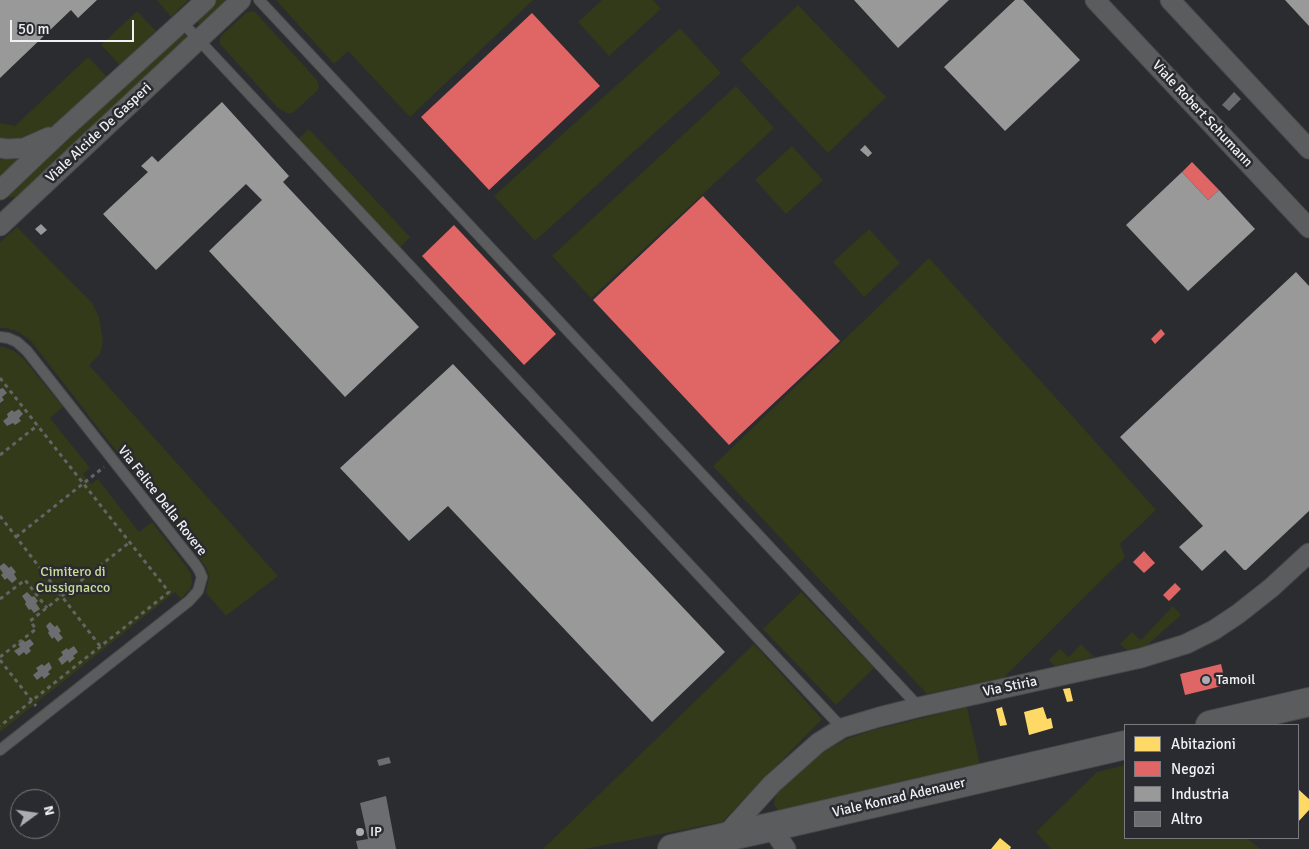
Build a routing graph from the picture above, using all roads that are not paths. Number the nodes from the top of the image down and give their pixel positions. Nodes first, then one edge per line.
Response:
1 (206, 0) edge
2 (241, 0) edge
3 (258, 0) edge
4 (1095, 0) edge
5 (1170, 0) edge
6 (182, 22) junction
7 (198, 40) junction
8 (62, 131) junction
9 (0, 148) edge
10 (1309, 149) edge
11 (0, 190) edge
12 (0, 202) edge
13 (24, 203) junction
14 (0, 226) edge
15 (1309, 228) edge
16 (0, 337) edge
17 (1309, 553) edge
18 (1309, 702) edge
19 (919, 708) junction
20 (1214, 724) edge
21 (842, 728) junction
22 (1124, 745) edge
23 (0, 750) edge
24 (722, 838) junction
25 (778, 838) edge
26 (672, 849) edge

1 - 6 street, Viale Alcide De Gasperi
2 - 7 street, Viale Alcide De Gasperi
3 - 19 lane
4 - 15 street, Viale Robert Schumann
5 - 10 street
6 - 7 lane
6 - 8 street, Viale Alcide De Gasperi
7 - 13 street, Viale Alcide De Gasperi
7 - 21 lane
8 - 9 street
8 - 11 street, Viale Alcide De Gasperi
12 - 13 street
13 - 14 street, Viale Alcide De Gasperi
16 - 23 lane, Via Felice Della Rovere
17 - 19 street, Via Stiria
18 - 20 main road
19 - 21 street, Via Stiria
21 - 24 street, Via Stiria
22 - 25 main road, Viale Konrad Adenauer
24 - 25 main road, Viale Konrad Adenauer
24 - 26 main road, Viale Konrad Adenauer

